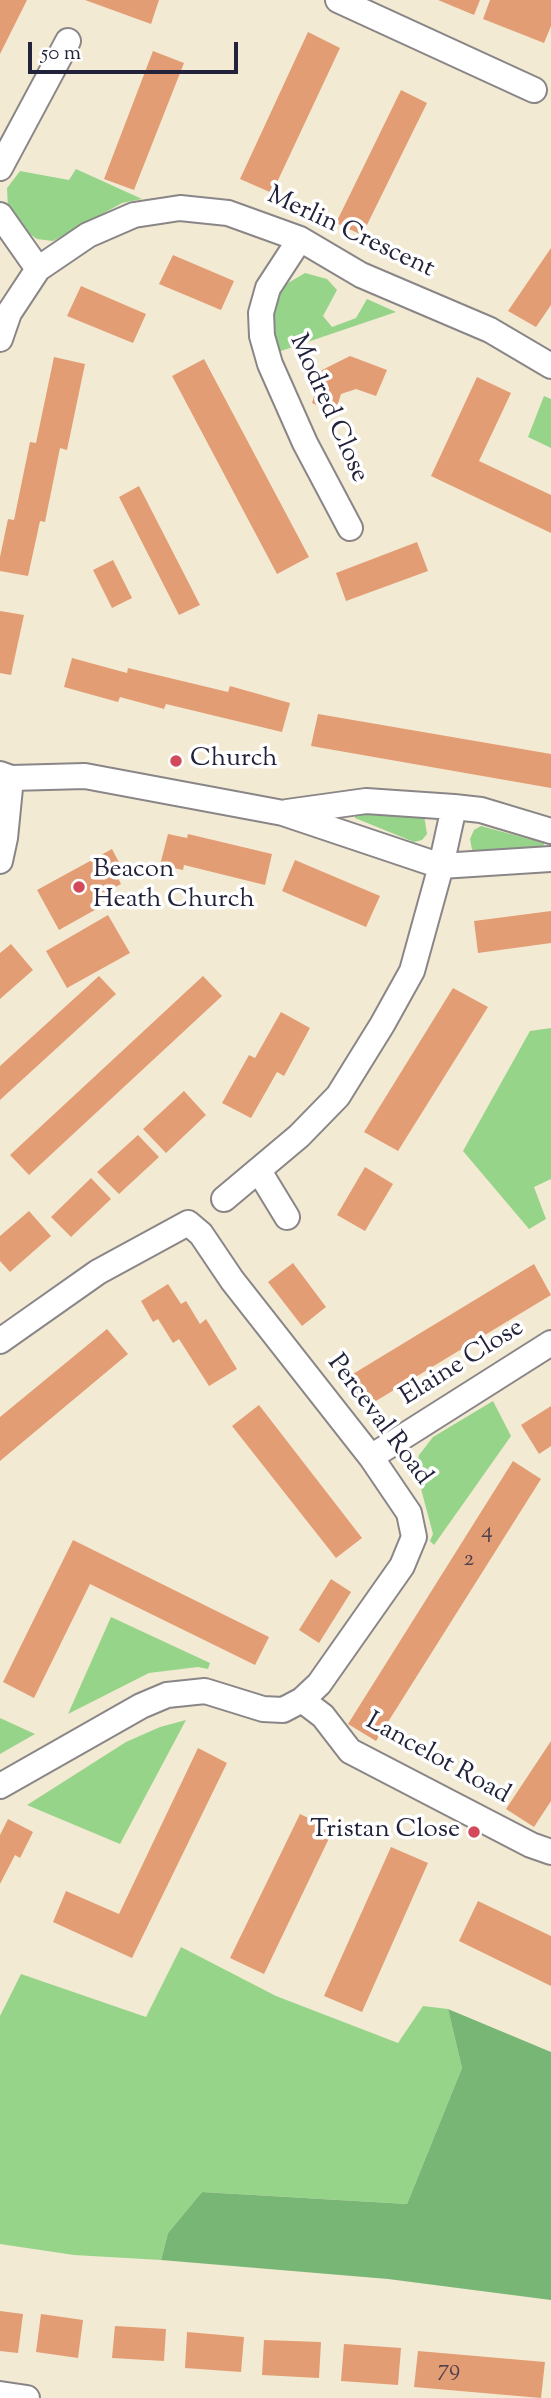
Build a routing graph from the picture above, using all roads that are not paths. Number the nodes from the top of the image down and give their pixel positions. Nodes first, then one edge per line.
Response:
1 (338, 0) edge
2 (68, 41) dead end
3 (534, 90) dead end
4 (0, 168) edge
5 (0, 215) edge
6 (300, 239) junction
7 (38, 269) junction
8 (0, 339) edge
9 (551, 366) edge
10 (350, 528) dead end
11 (5, 776) edge
12 (454, 807) junction
13 (283, 813) junction
14 (551, 831) edge
15 (551, 859) edge
16 (0, 861) edge
17 (441, 866) junction
18 (260, 1171) junction
19 (224, 1199) dead end
20 (287, 1217) dead end
21 (0, 1341) edge
22 (551, 1343) edge
23 (371, 1457) junction
24 (302, 1700) junction
25 (0, 1786) edge
26 (551, 1852) edge
27 (0, 2394) edge
28 (27, 2398) edge

1 - 3 street
2 - 4 street
5 - 7 street
6 - 7 street, Merlin Crescent
6 - 9 street, Merlin Crescent
6 - 10 street, Modred Close
7 - 8 street, Merlin Crescent
11 - 13 street
11 - 16 street
12 - 13 street
12 - 14 street
12 - 17 street
13 - 17 street
15 - 17 street
17 - 18 street
18 - 19 street
18 - 20 street
21 - 23 street, Perceval Road
22 - 23 street, Elaine Close
23 - 24 street, Perceval Road
24 - 25 street
24 - 26 street, Lancelot Road
27 - 28 street

